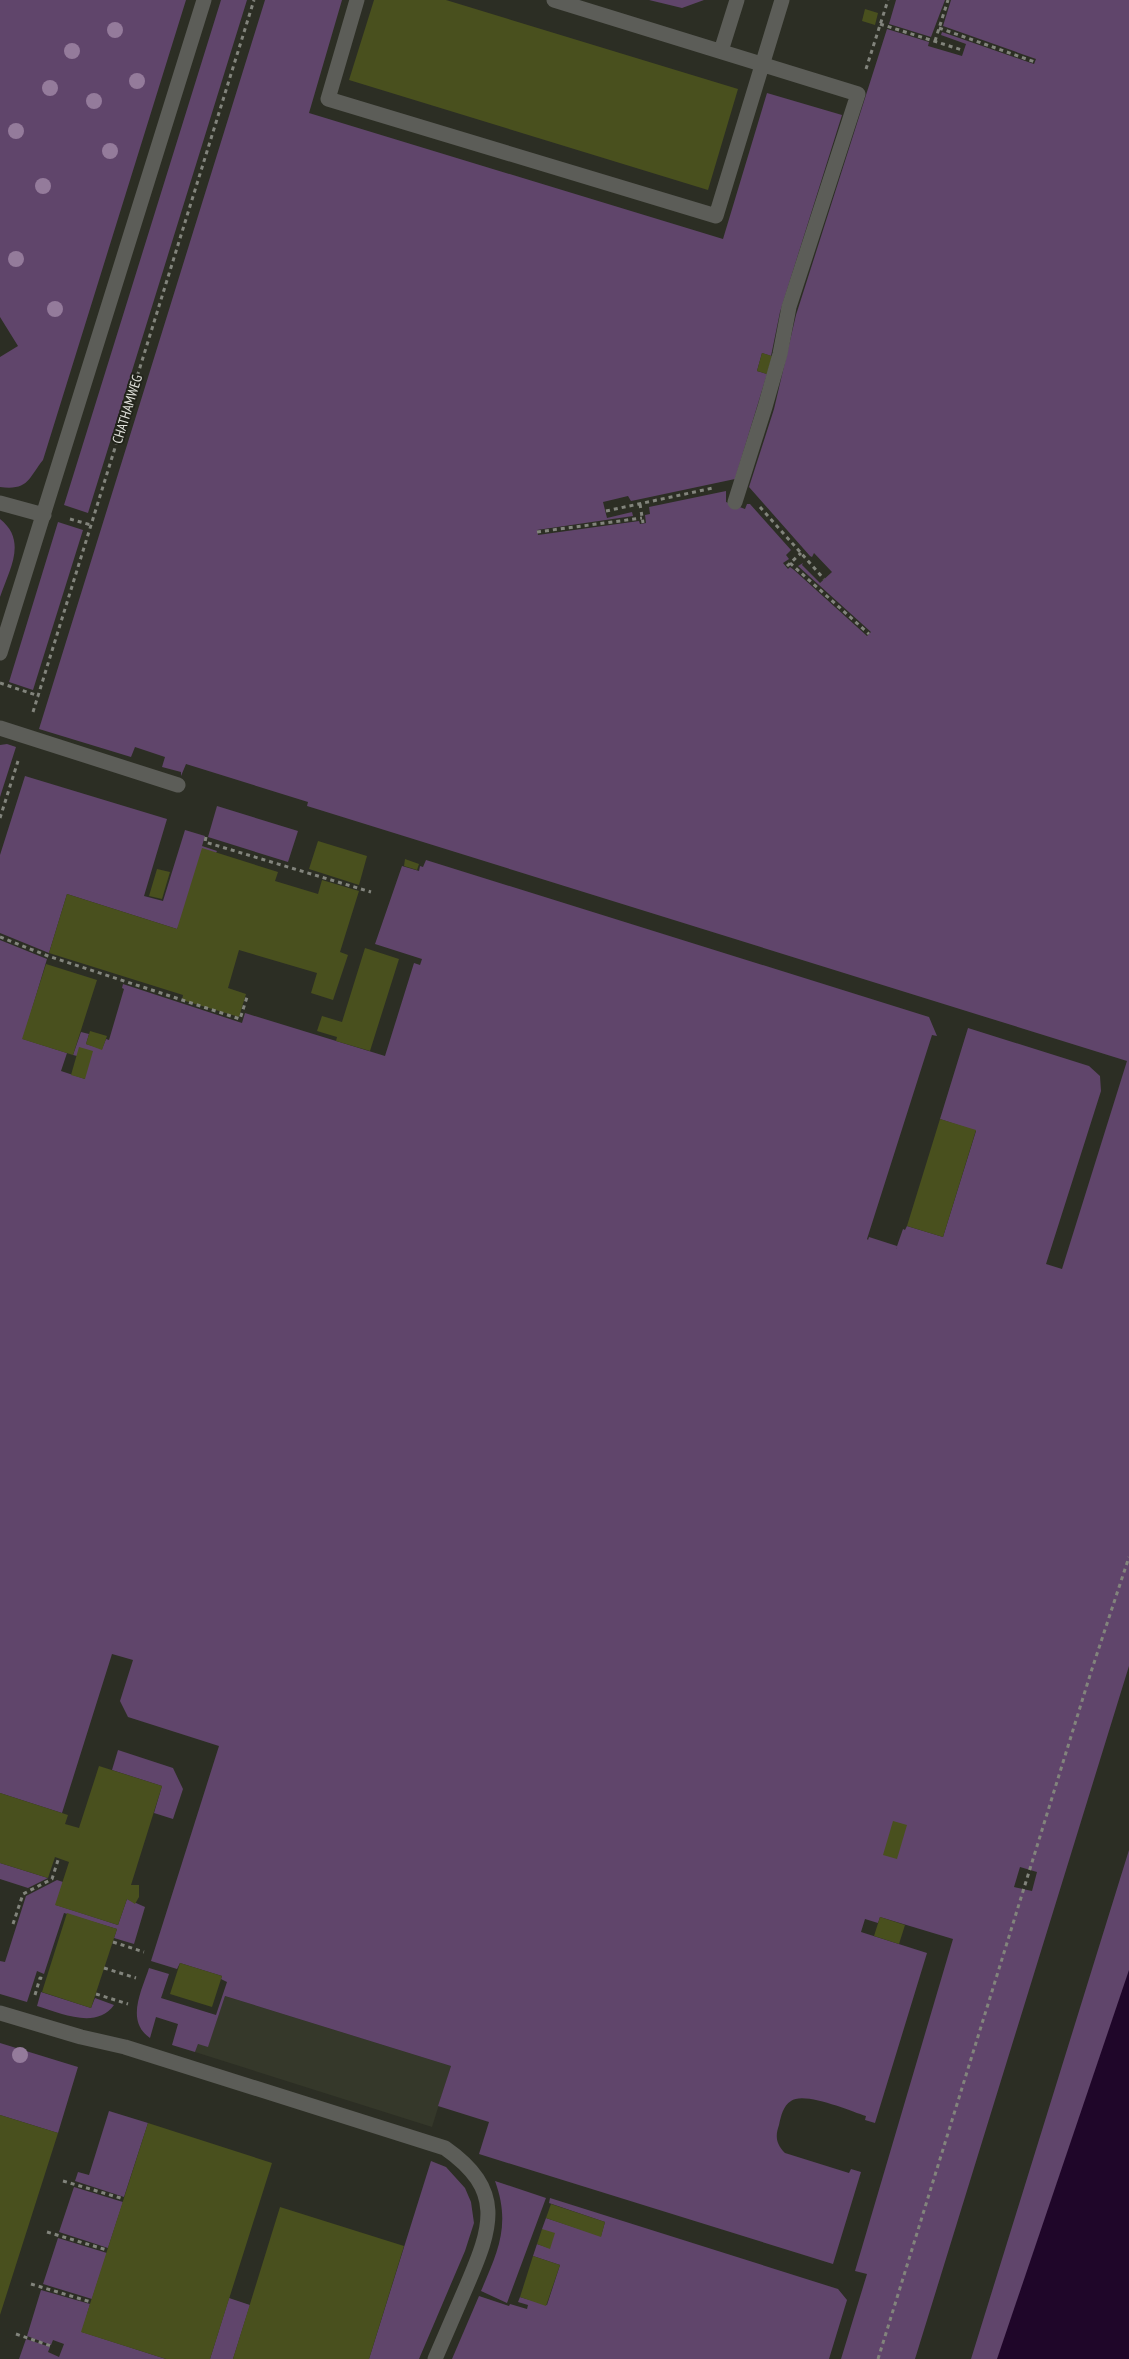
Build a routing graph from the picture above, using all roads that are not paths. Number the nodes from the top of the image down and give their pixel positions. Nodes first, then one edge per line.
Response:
1 (204, 0) edge
2 (358, 0) edge
3 (554, 0) edge
4 (737, 0) edge
5 (782, 0) edge
6 (721, 51) junction
7 (762, 64) junction
8 (735, 502) dead end
9 (0, 503) edge
10 (44, 515) junction
11 (0, 653) edge
12 (0, 728) edge
13 (178, 785) dead end
14 (0, 2013) edge
15 (435, 2359) edge

1 - 10 street
2 - 7 street
3 - 6 street
4 - 6 street
5 - 7 street
6 - 7 street
7 - 8 street
9 - 10 street
10 - 11 street
12 - 13 street
14 - 15 street

